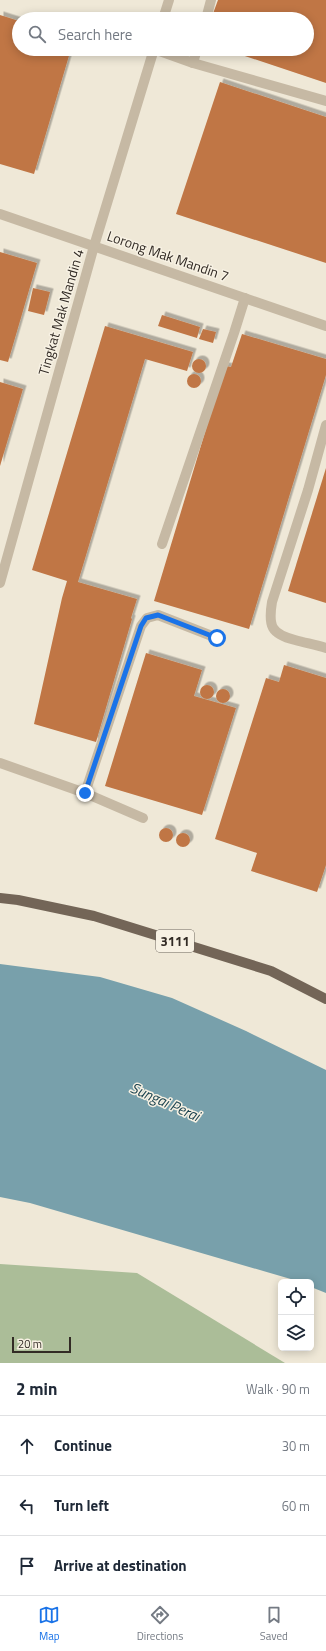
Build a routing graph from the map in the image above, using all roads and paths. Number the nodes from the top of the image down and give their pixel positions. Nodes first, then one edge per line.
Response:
1 (169, 0) edge
2 (212, 0) edge
3 (165, 12) edge
4 (208, 12) edge
5 (152, 56) edge
6 (174, 56) edge
7 (195, 56) edge
8 (193, 63) junction
9 (326, 102) edge
10 (0, 214) edge
11 (94, 246) junction
12 (245, 298) junction
13 (326, 326) edge
14 (326, 425) edge
15 (162, 544) dead end
16 (0, 583) edge
17 (217, 638) dead end
18 (326, 648) edge
19 (0, 763) edge
20 (85, 793) junction
21 (143, 818) dead end
22 (0, 898) edge
23 (326, 999) edge

1 - 3 street
2 - 4 street
5 - 11 street, Tingkat Mak Mandin 4
6 - 8 street
7 - 8 street
8 - 9 street
10 - 11 street, Lorong Mak Mandin 7
11 - 12 street, Lorong Mak Mandin 7
11 - 16 street, Tingkat Mak Mandin 4
12 - 13 street, Lorong Mak Mandin 7
12 - 15 street
14 - 18 street
17 - 20 street
19 - 20 street
20 - 21 street
22 - 23 main road, 3111

